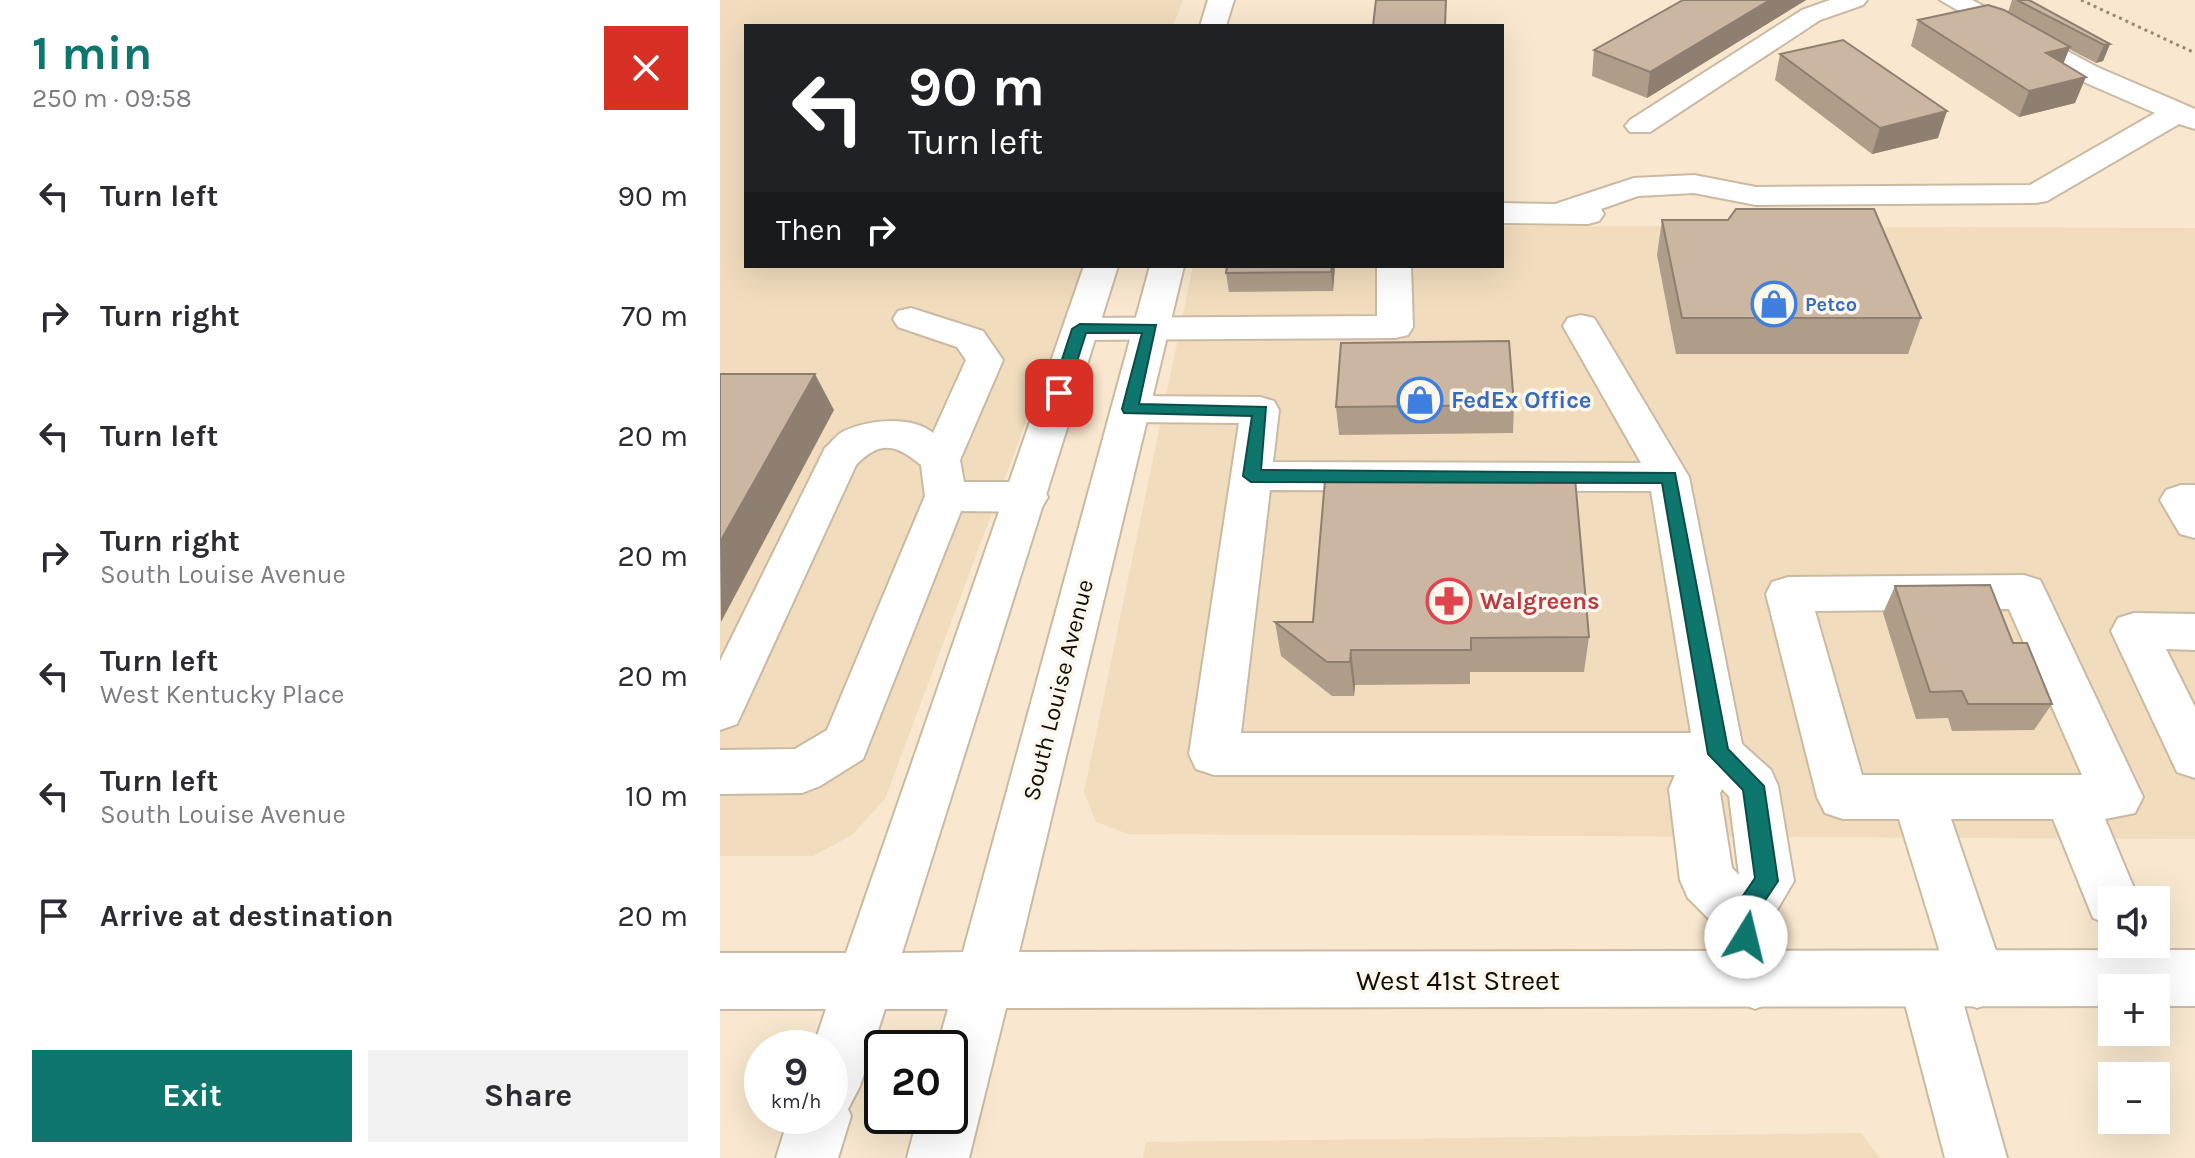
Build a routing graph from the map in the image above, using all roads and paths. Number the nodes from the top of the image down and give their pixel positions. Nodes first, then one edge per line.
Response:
1 (1221, 0) edge
2 (1854, 0) edge
3 (1953, 0) edge
4 (2081, 0) edge
5 (1214, 24) edge
6 (2195, 53) edge
7 (2186, 116) edge
8 (1640, 126) dead end
9 (1504, 213) edge
10 (1100, 268) edge
11 (1166, 268) edge
12 (1394, 268) edge
13 (911, 319) dead end
14 (1581, 326) dead end
15 (1151, 328) junction
16 (1080, 329) junction
17 (1130, 409) junction
18 (1251, 476) junction
19 (1669, 477) junction
20 (943, 478) junction
21 (1027, 497) junction
22 (2195, 500) edge
23 (2195, 523) edge
24 (2195, 632) edge
25 (720, 710) edge
26 (1719, 754) junction
27 (2195, 757) edge
28 (720, 772) edge
29 (1918, 797) junction
30 (2070, 797) junction
31 (2106, 886) edge
32 (2156, 967) edge
33 (720, 981) edge
34 (863, 981) junction
35 (986, 981) junction
36 (1755, 981) junction
37 (1953, 981) junction
38 (848, 1030) edge
39 (968, 1048) edge
40 (814, 1134) edge
41 (945, 1134) edge
42 (807, 1158) edge
43 (938, 1158) edge
44 (1976, 1158) edge

1 - 5 main road
2 - 8 main road
3 - 7 main road
4 - 6 path
7 - 9 main road
10 - 16 main road
11 - 15 main road, South Louise Avenue
12 - 15 main road
13 - 20 main road
14 - 19 main road
15 - 16 main road
15 - 17 main road, South Louise Avenue
16 - 21 main road
17 - 18 main road
17 - 35 main road, South Louise Avenue
18 - 19 main road
18 - 26 main road
19 - 26 main road
20 - 21 main road
20 - 25 main road
20 - 28 main road
21 - 34 main road
22 - 23 main road
24 - 27 main road
26 - 36 main road
29 - 30 main road
29 - 30 main road
29 - 37 main road
30 - 31 main road
32 - 37 main road, West 41st Street
33 - 34 main road, West 41st Street
34 - 35 main road, West 41st Street
34 - 38 main road
35 - 36 main road, West 41st Street
35 - 39 main road, South Louise Avenue
36 - 37 main road, West 41st Street
37 - 44 main road
40 - 42 main road
41 - 43 main road, South Louise Avenue

